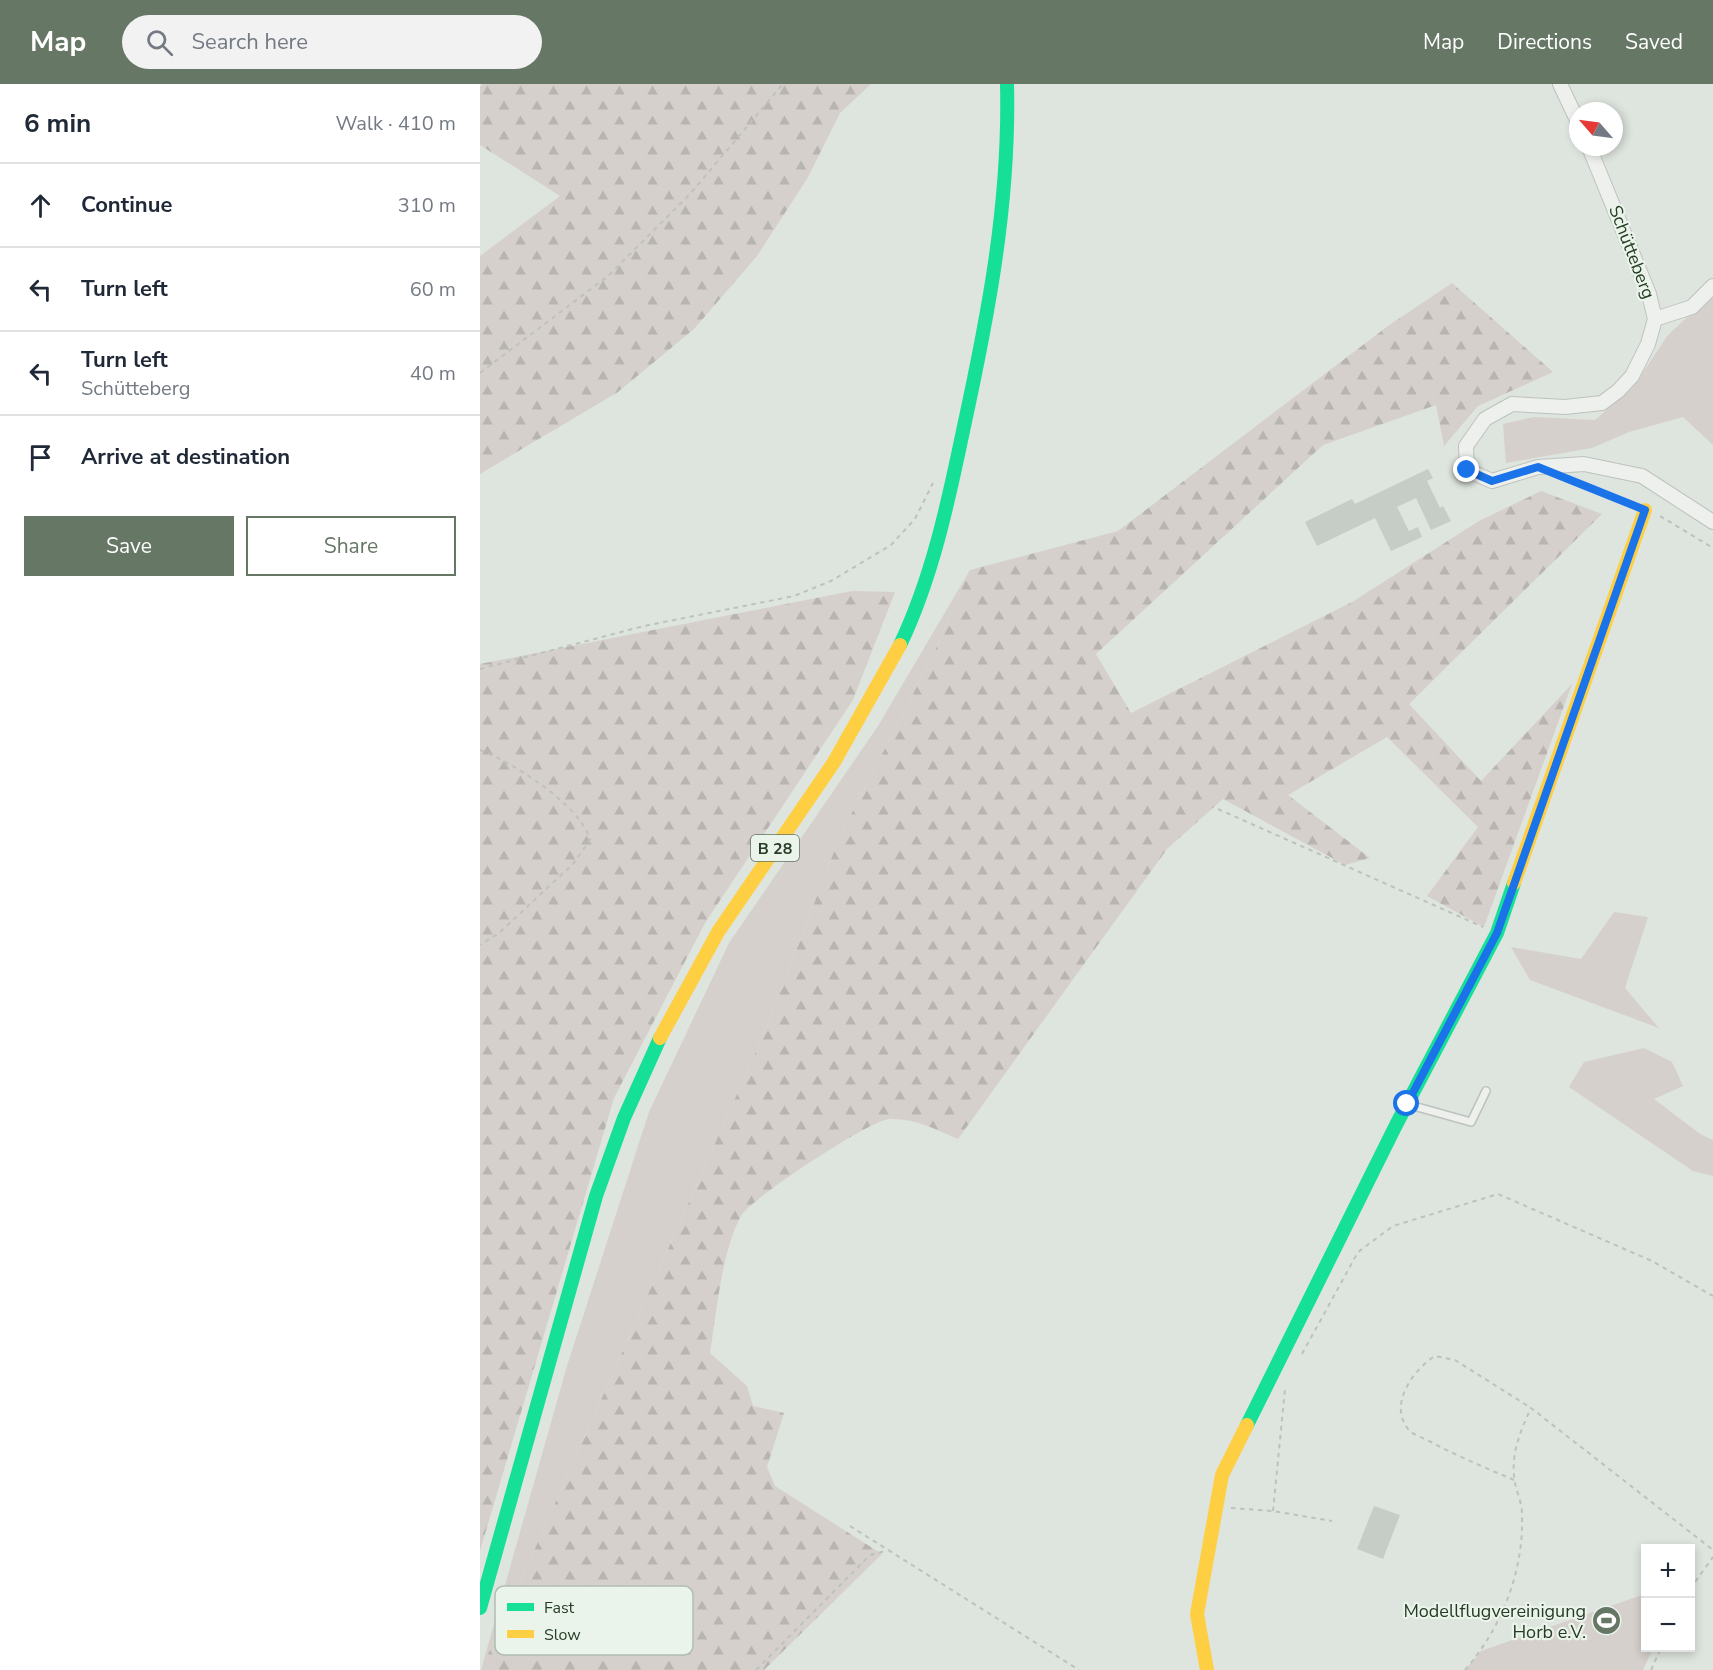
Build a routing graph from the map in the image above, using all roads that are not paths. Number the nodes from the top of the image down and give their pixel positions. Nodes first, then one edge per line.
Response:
1 (1007, 84) edge
2 (1560, 84) edge
3 (1569, 103) edge
4 (1594, 156) edge
5 (1713, 286) edge
6 (1655, 319) junction
7 (1645, 510) road end
8 (1713, 522) edge
9 (1486, 1091) dead end
10 (1407, 1104) junction
11 (480, 1608) edge
12 (1208, 1670) edge

1 - 11 main road, B 28
2 - 3 street
4 - 6 street, Schütteberg
5 - 6 street
6 - 8 street, Schütteberg
7 - 10 main road
9 - 10 lane
10 - 12 main road

